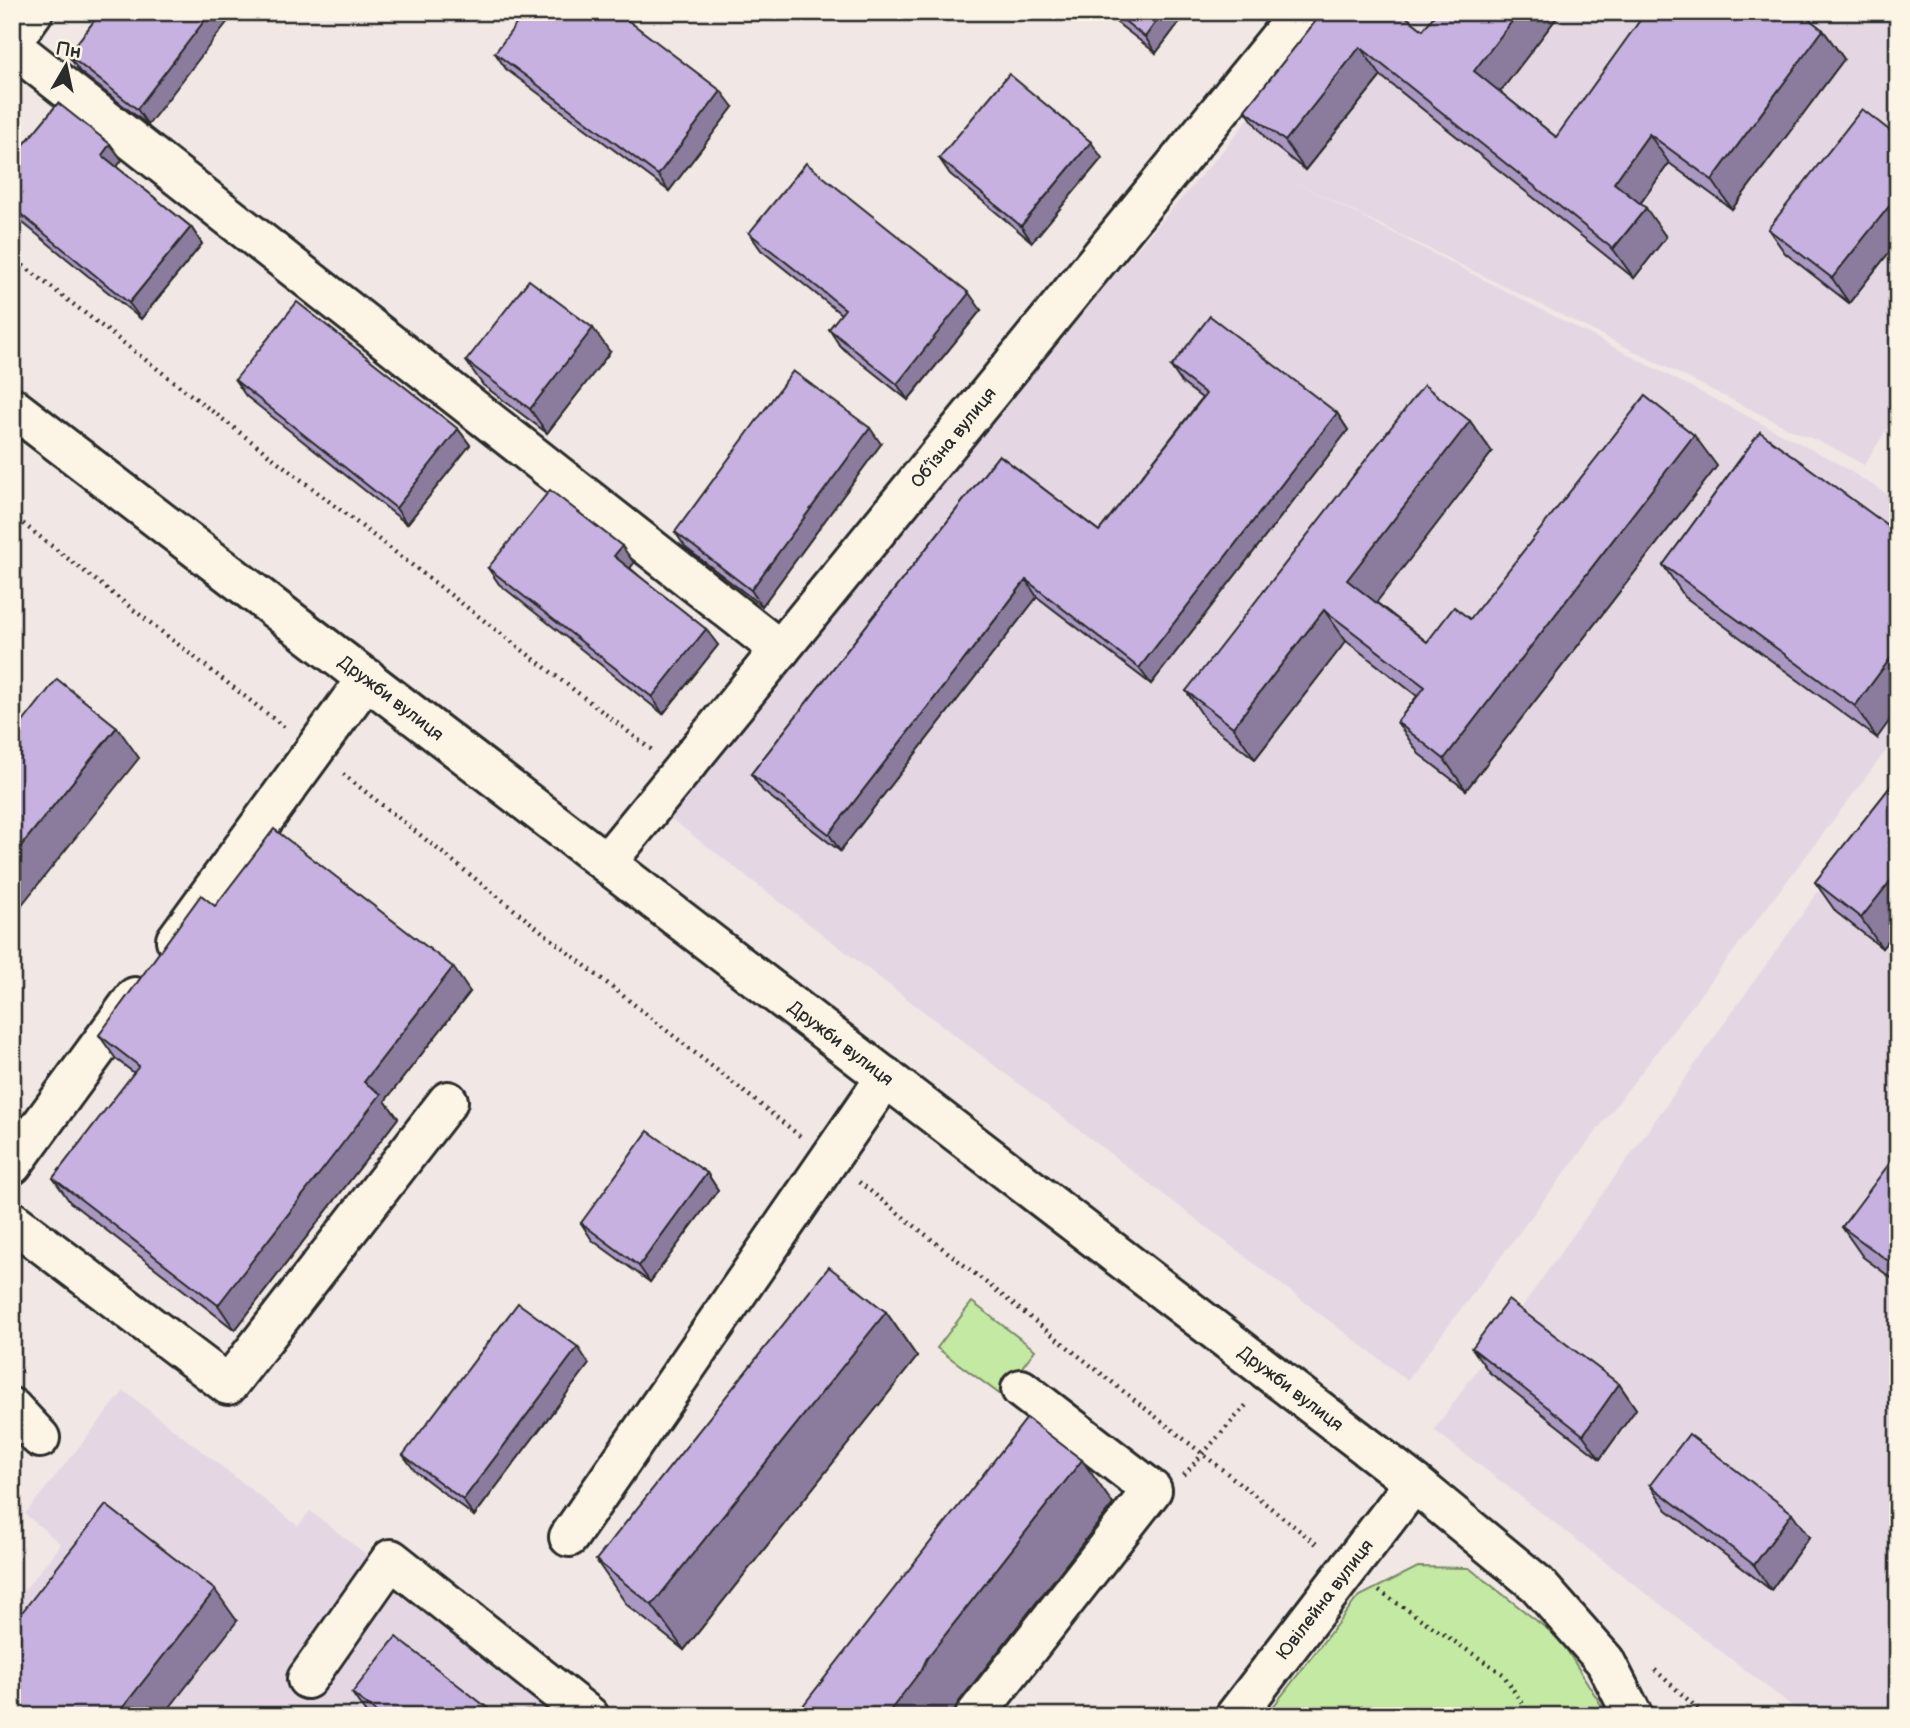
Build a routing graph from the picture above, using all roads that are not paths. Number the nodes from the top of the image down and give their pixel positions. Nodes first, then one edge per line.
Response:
1 (33, 12) edge
2 (1300, 12) edge
3 (12, 43) edge
4 (12, 407) edge
5 (779, 650) junction
6 (367, 678) junction
7 (607, 862) junction
8 (886, 1077) junction
9 (448, 1101) dead end
10 (12, 1165) edge
11 (12, 1221) edge
12 (1021, 1390) dead end
13 (12, 1408) edge
14 (40, 1438) dead end
15 (1414, 1483) junction
16 (569, 1536) dead end
17 (307, 1679) dead end
18 (589, 1716) edge
19 (975, 1716) edge
20 (1235, 1716) edge
21 (1633, 1716) edge

1 - 3 street
2 - 5 street, Об’їзна вулиця
3 - 5 street
4 - 6 street, Дружби вулиця
5 - 7 street, Об’їзна вулиця
6 - 7 street, Дружби вулиця
6 - 10 street
7 - 8 street, Дружби вулиця
8 - 15 street, Дружби вулиця
8 - 16 street
9 - 11 street
12 - 19 street
13 - 14 street
15 - 20 street, Ювілейна вулиця
15 - 21 street, Дружби вулиця
17 - 18 street

